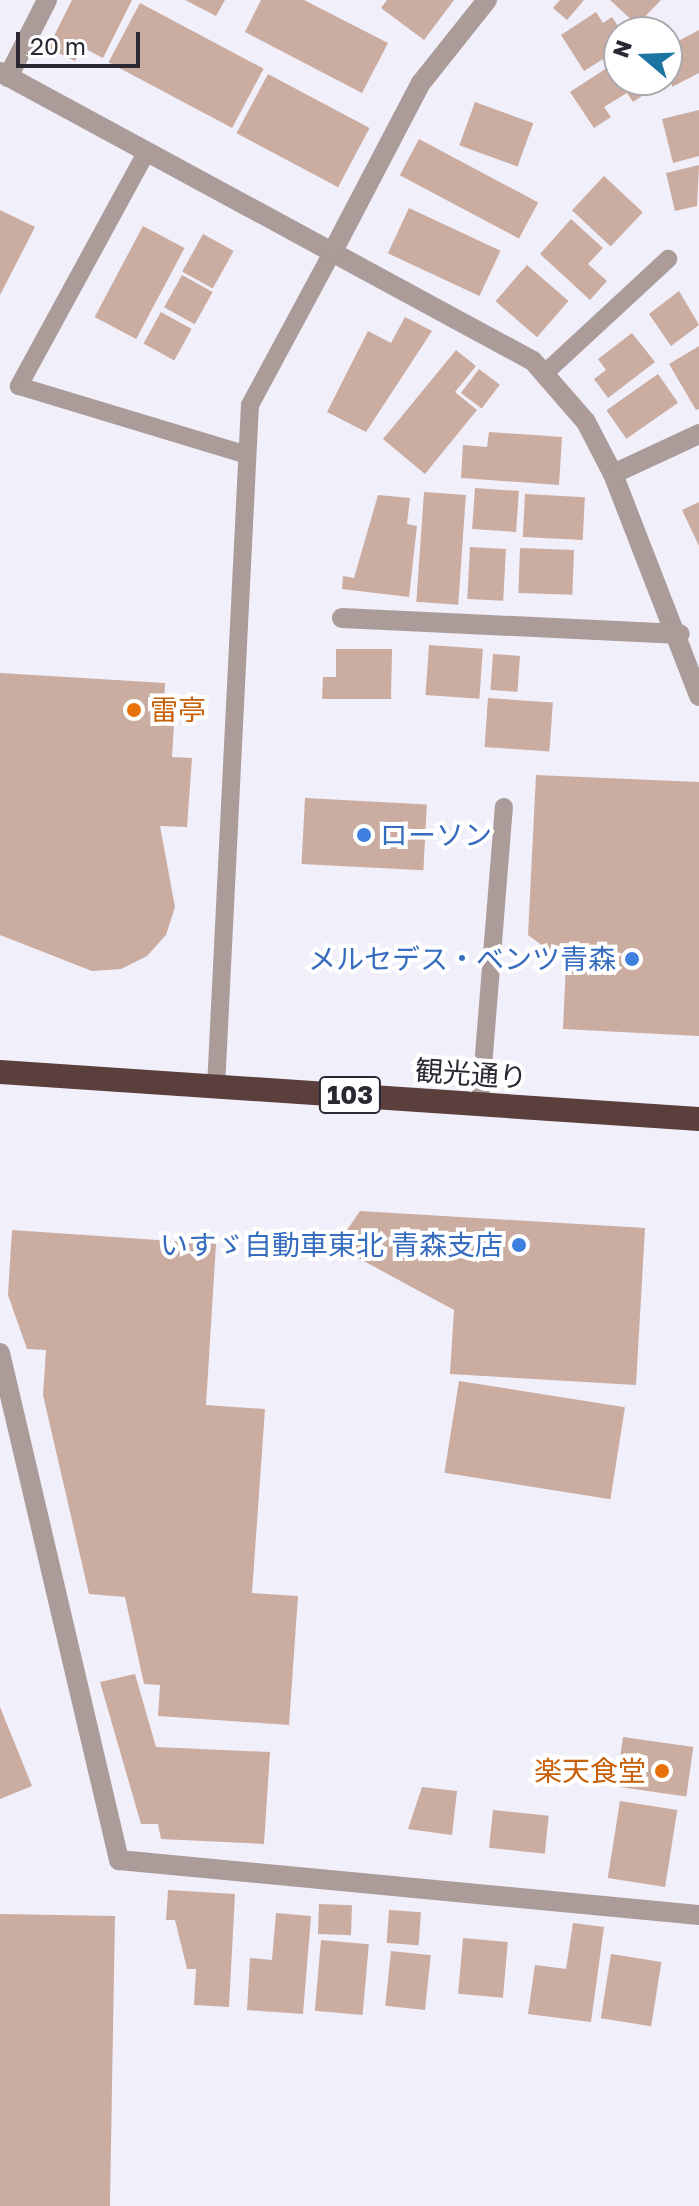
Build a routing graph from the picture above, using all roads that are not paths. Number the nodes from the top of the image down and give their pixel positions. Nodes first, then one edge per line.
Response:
1 (47, 0) edge
2 (487, 0) edge
3 (4, 74) edge
4 (147, 151) junction
5 (333, 251) junction
6 (668, 259) dead end
7 (545, 373) junction
8 (699, 434) edge
9 (247, 455) junction
10 (613, 474) junction
11 (342, 618) dead end
12 (680, 634) junction
13 (694, 667) edge
14 (699, 696) edge
15 (504, 807) dead end
16 (0, 1072) edge
17 (216, 1087) junction
18 (480, 1104) junction
19 (699, 1119) edge
20 (0, 1353) edge
21 (8, 1412) edge
22 (699, 1915) edge

1 - 3 street
2 - 5 street
3 - 4 street
4 - 5 street
4 - 9 lane
5 - 7 street
5 - 9 lane
6 - 7 lane
7 - 10 street
8 - 10 street
9 - 17 lane
10 - 12 street
11 - 12 street
12 - 13 street
13 - 14 street
15 - 18 lane
16 - 17 highway, 観光通り / 103
17 - 18 highway, 観光通り / 103
18 - 19 highway, 観光通り / 103
20 - 21 street
21 - 22 street

